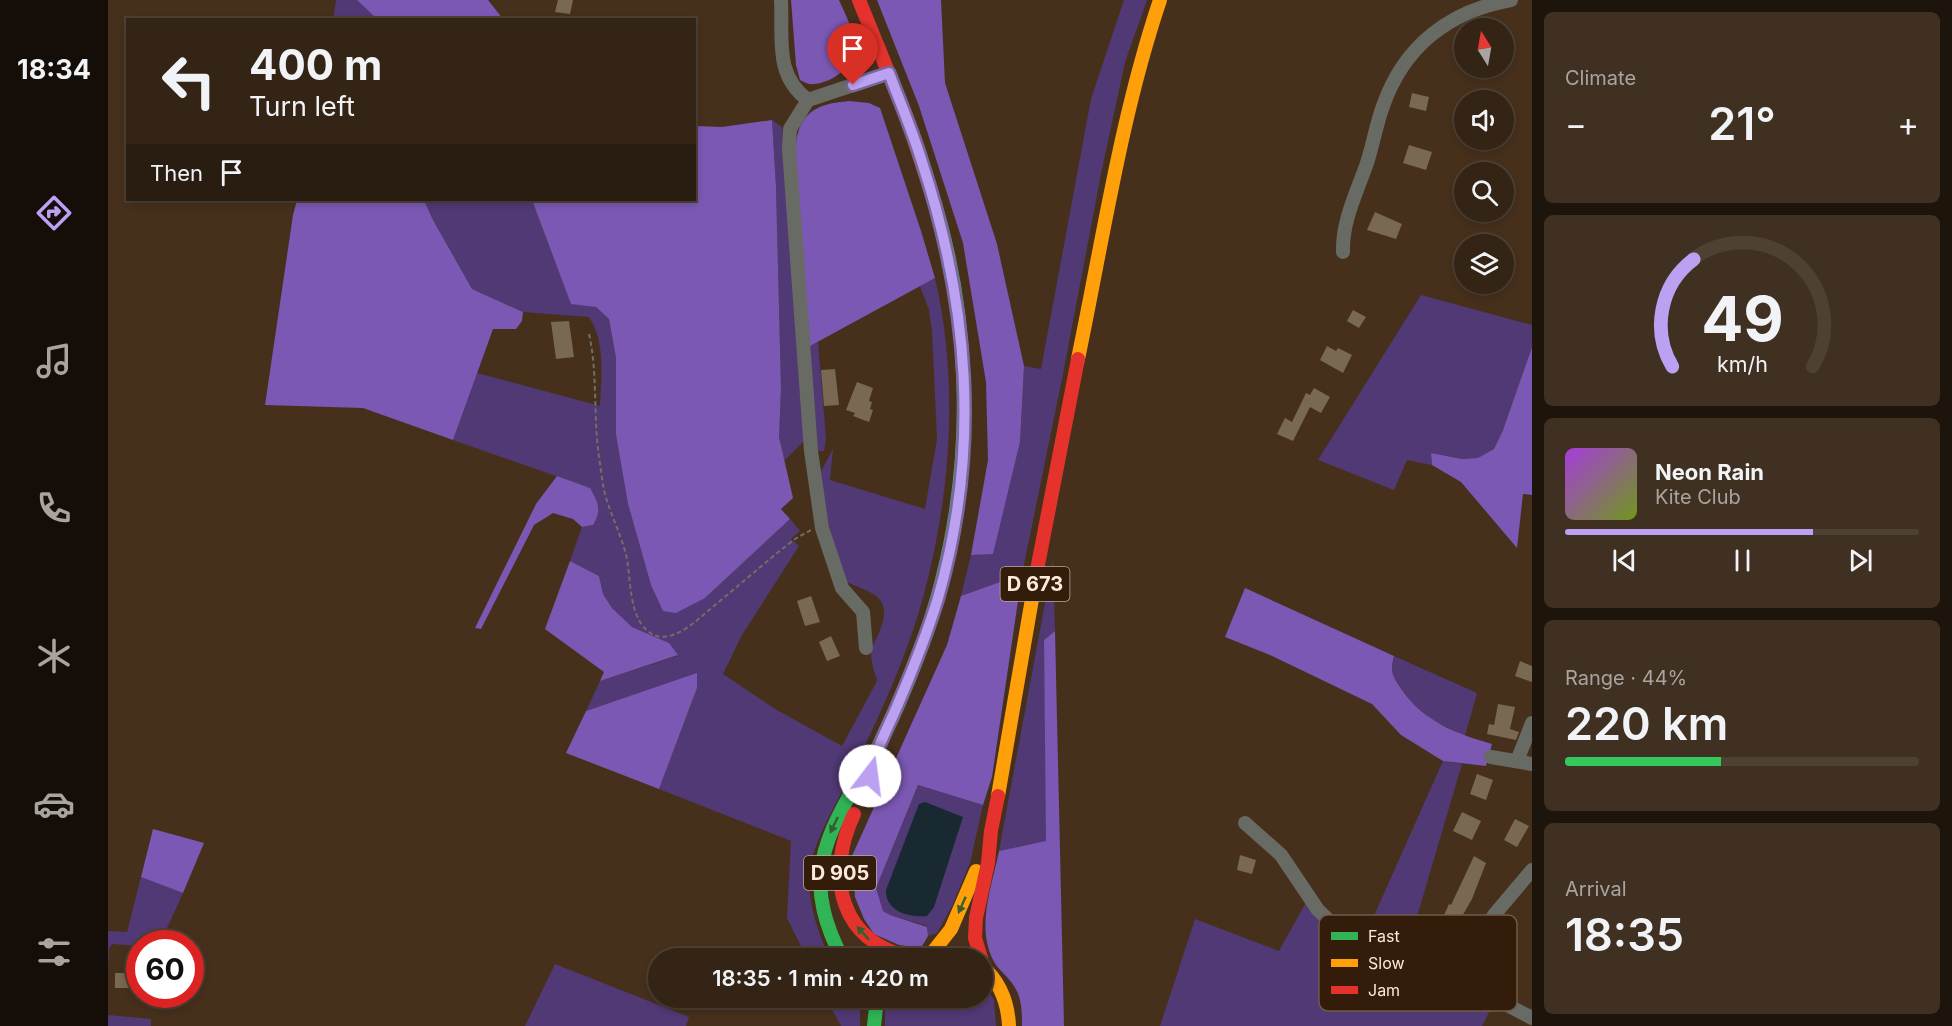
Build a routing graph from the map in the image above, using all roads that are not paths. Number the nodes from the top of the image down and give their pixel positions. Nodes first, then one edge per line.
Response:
1 (781, 0) edge
2 (859, 0) edge
3 (1160, 0) edge
4 (1511, 0) edge
5 (889, 73) junction
6 (808, 100) junction
7 (1344, 252) dead end
8 (866, 648) dead end
9 (1532, 723) edge
10 (874, 756) junction
11 (1491, 757) dead end
12 (1517, 761) junction
13 (1532, 764) edge
14 (1245, 823) dead end
15 (991, 831) junction
16 (1532, 870) edge
17 (1323, 915) edge
18 (1494, 915) edge
19 (837, 948) edge
20 (879, 948) edge
21 (936, 948) edge
22 (978, 948) edge
23 (993, 976) edge
24 (874, 1008) edge
25 (1517, 1010) edge
26 (1532, 1018) edge
27 (874, 1026) edge
28 (1009, 1026) edge

1 - 6 street
2 - 5 main road, D 905
3 - 15 main road, D 673
4 - 7 street
5 - 6 street
5 - 10 main road, D 905
6 - 8 street
9 - 12 street
10 -> 19 main road, D 905
20 -> 10 main road, D 905
11 - 12 street
12 - 13 street
14 - 17 street
15 -> 21 main road, D 673
15 - 22 main road, D 673
16 - 18 street
23 - 28 main road
24 - 27 main road
25 - 26 street

